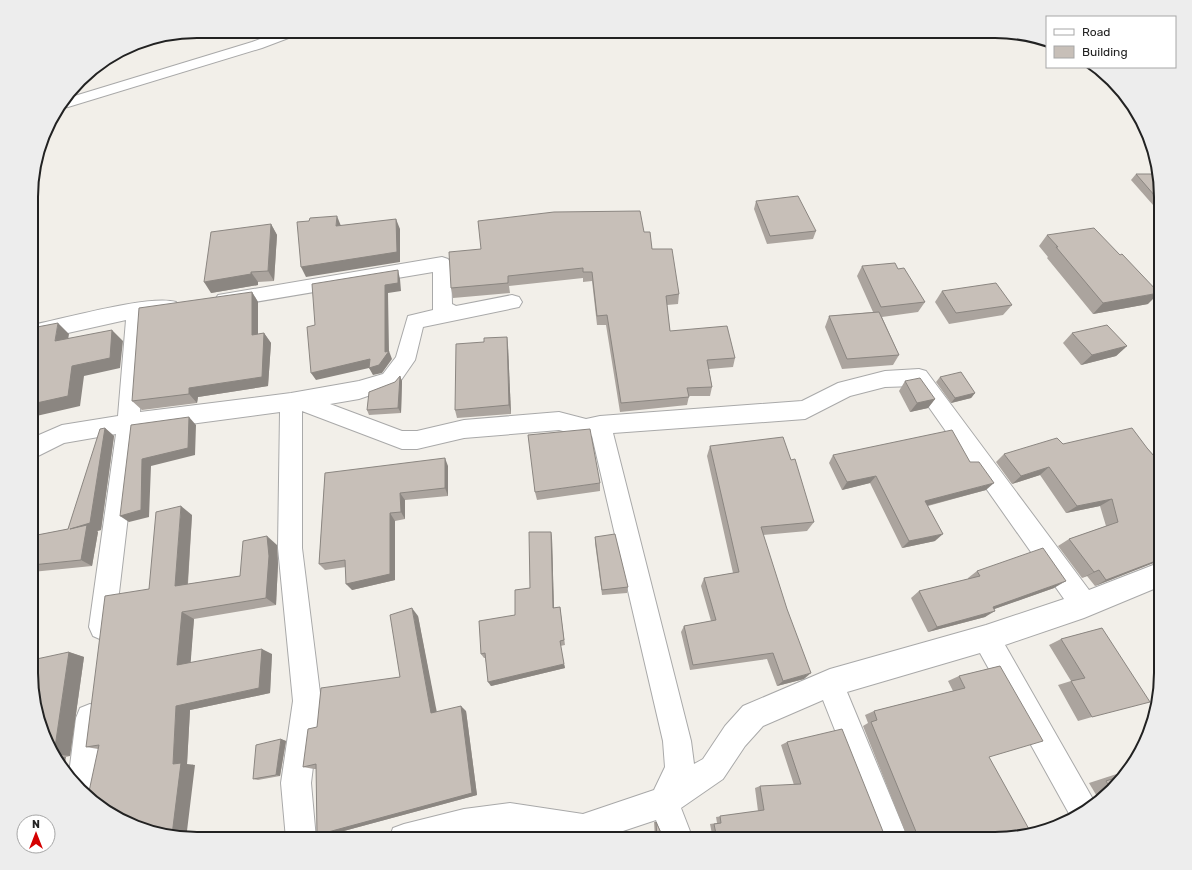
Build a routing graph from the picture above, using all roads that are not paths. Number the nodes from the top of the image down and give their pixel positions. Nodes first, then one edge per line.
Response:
1 (275, 38) edge
2 (70, 102) edge
3 (209, 302) edge
4 (512, 302) dead end
5 (187, 305) edge
6 (137, 310) junction
7 (456, 313) junction
8 (38, 332) edge
9 (295, 402) junction
10 (128, 423) junction
11 (600, 425) junction
12 (38, 446) edge
13 (1154, 577) edge
14 (1084, 606) junction
15 (986, 638) junction
16 (99, 648) edge
17 (830, 683) junction
18 (93, 695) edge
19 (83, 783) edge
20 (664, 802) junction
21 (1081, 806) edge
22 (301, 832) edge
23 (465, 832) edge
24 (675, 832) edge
25 (890, 832) edge

1 - 2 street
3 - 7 street
4 - 7 street
5 - 6 street
6 - 8 street
6 - 10 street
7 - 9 street
9 - 10 street
9 - 11 street
9 - 22 street
10 - 12 street
10 - 16 street
11 - 14 street
11 - 20 street
13 - 14 street
14 - 15 street
15 - 17 street
15 - 21 street
17 - 20 street
17 - 25 street
18 - 19 street
20 - 23 street
20 - 24 street

